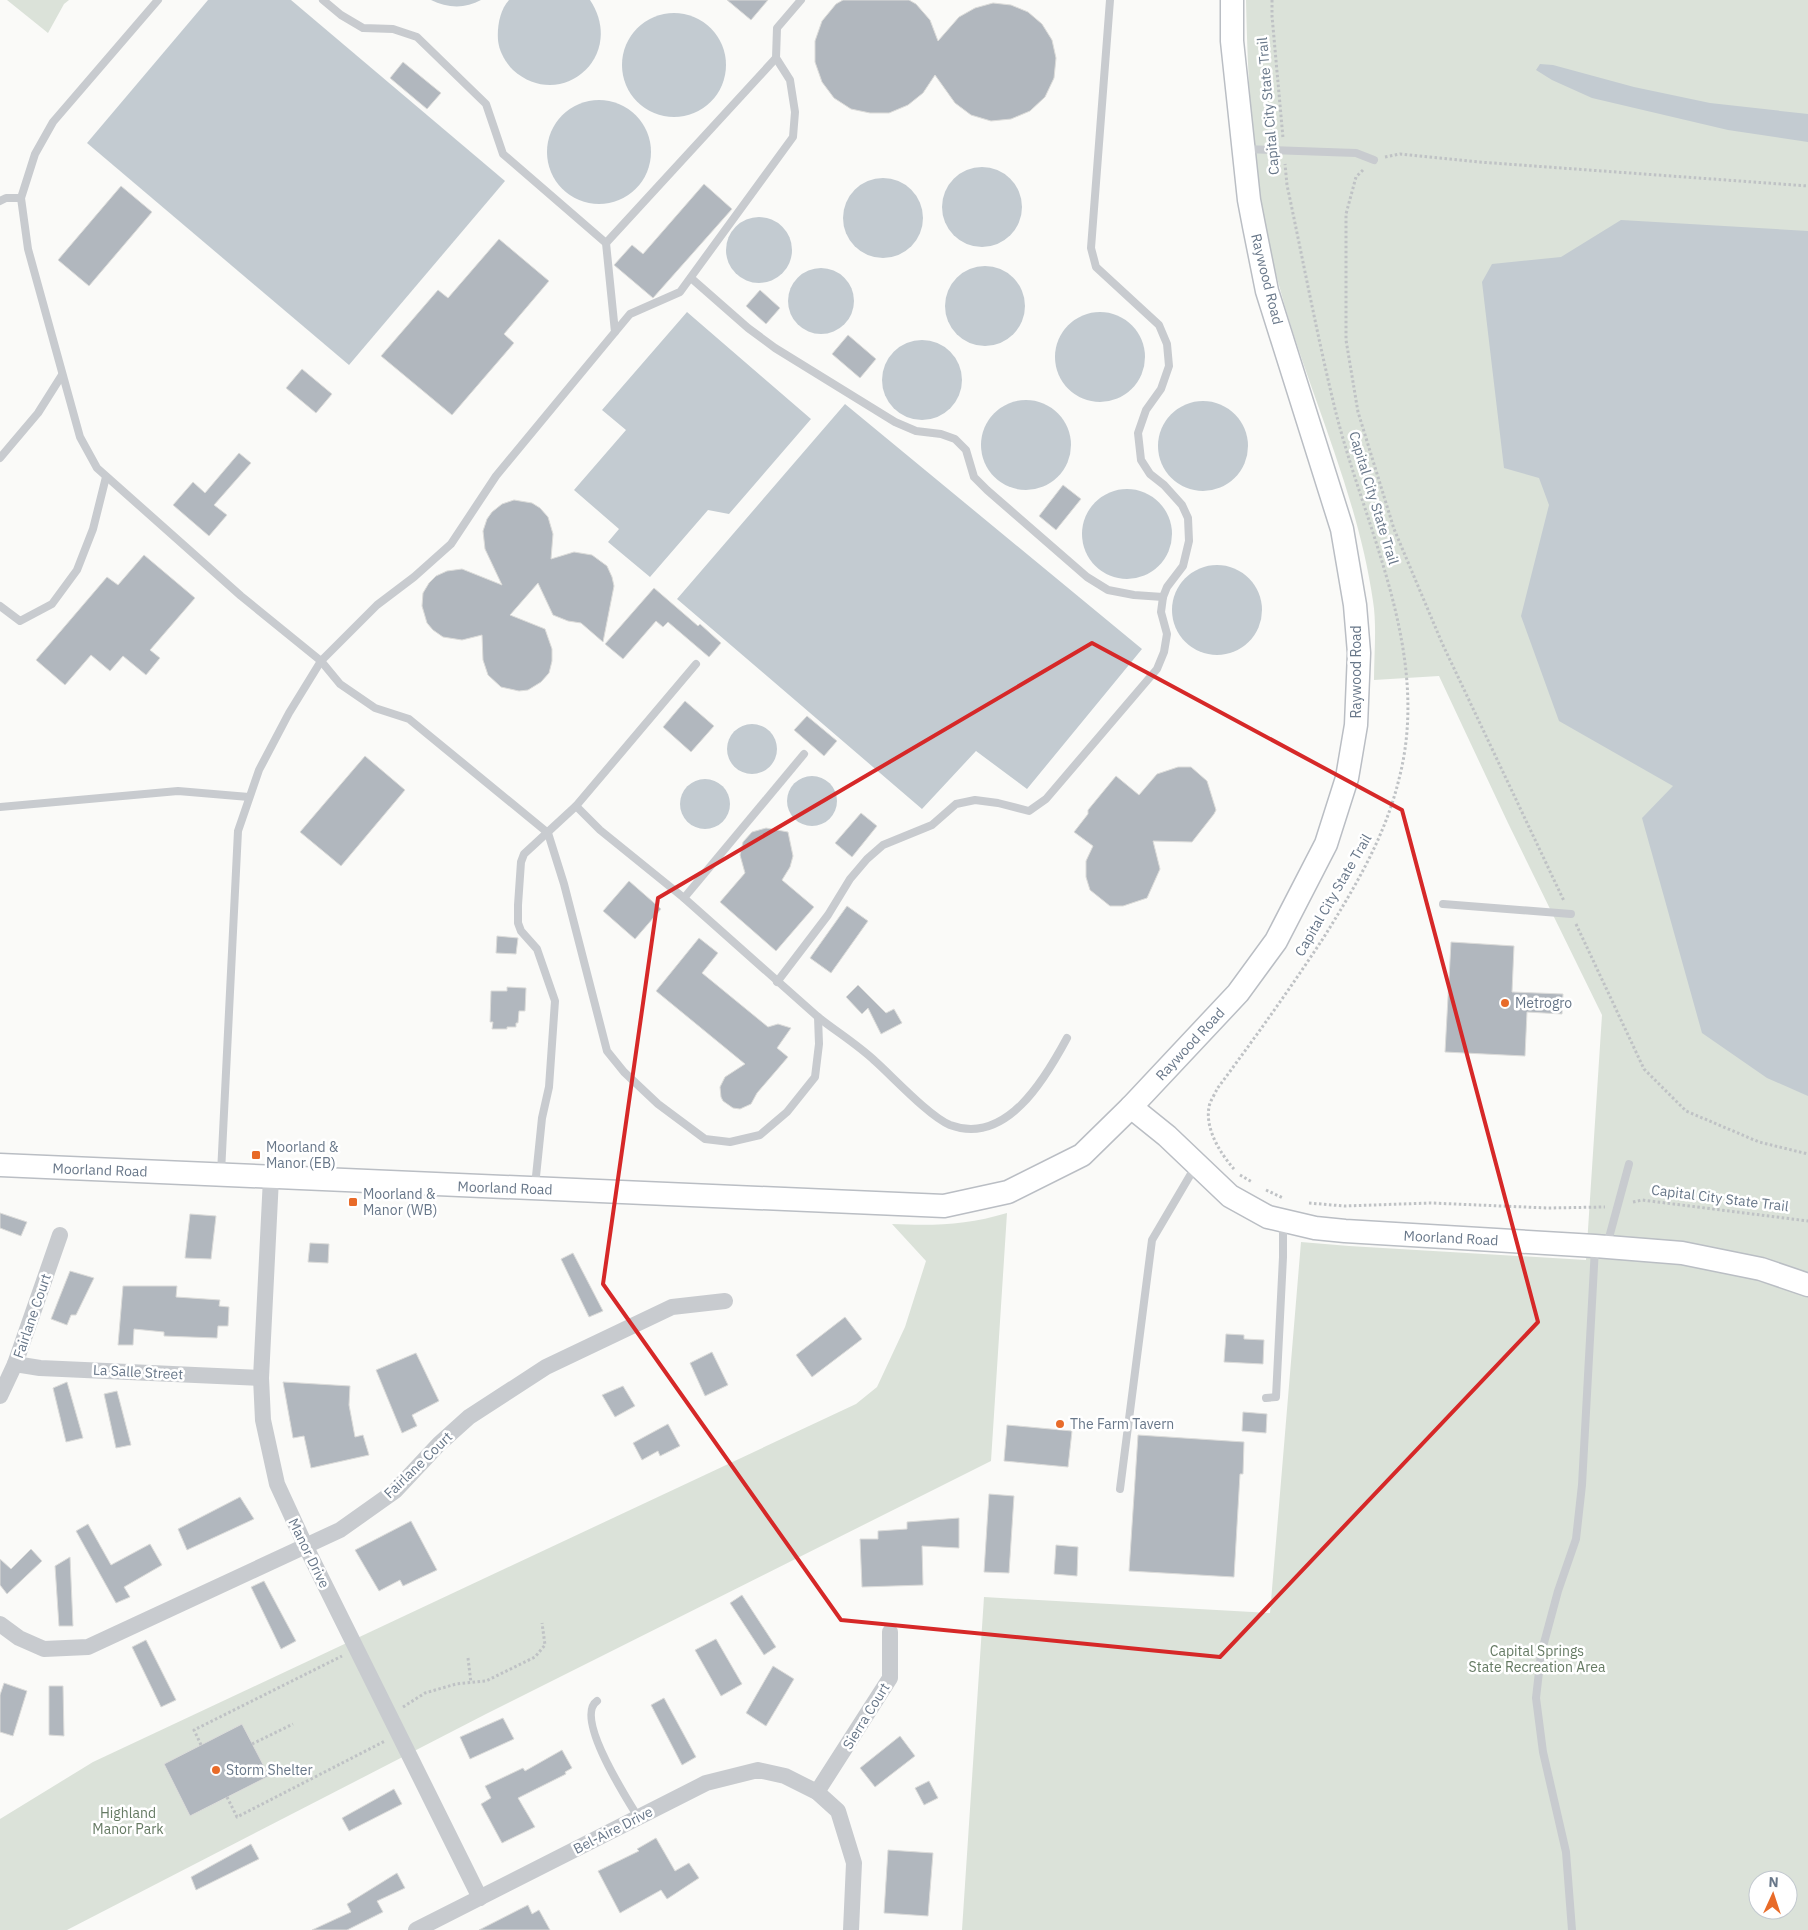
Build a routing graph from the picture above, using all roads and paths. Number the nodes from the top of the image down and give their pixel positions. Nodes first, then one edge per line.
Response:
1 (158, 0) edge
2 (323, 0) edge
3 (801, 0) edge
4 (1110, 0) edge
5 (1232, 0) edge
6 (1272, 0) edge
7 (776, 58) junction
8 (1243, 149) junction
9 (1285, 150) junction
10 (1374, 160) junction
11 (1808, 186) edge
12 (22, 198) junction
13 (0, 201) edge
14 (606, 243) junction
15 (691, 278) junction
16 (614, 332) junction
17 (62, 375) junction
18 (0, 458) edge
19 (106, 477) junction
20 (1163, 597) junction
21 (0, 606) edge
22 (321, 661) junction
23 (696, 664) dead end
24 (804, 754) dead end
25 (249, 797) junction
26 (576, 806) junction
27 (0, 807) edge
28 (548, 833) junction
29 (684, 898) junction
30 (1443, 904) dead end
31 (1571, 914) junction
32 (777, 982) junction
33 (818, 1017) junction
34 (1066, 1038) dead end
35 (1131, 1107) junction
36 (1808, 1154) edge
37 (1629, 1164) dead end
38 (0, 1165) edge
39 (1196, 1165) junction
40 (221, 1175) junction
41 (270, 1178) junction
42 (1254, 1183) dead end
43 (1261, 1188) dead end
44 (535, 1189) junction
45 (1008, 1192) joint
46 (1292, 1200) dead end
47 (1300, 1202) dead end
48 (1619, 1205) junction
49 (1283, 1220) junction
50 (1808, 1221) edge
51 (60, 1235) dead end
52 (1601, 1247) junction
53 (1808, 1285) edge
54 (725, 1301) dead end
55 (15, 1364) junction
56 (261, 1378) junction
57 (0, 1396) edge
58 (1266, 1398) dead end
59 (1120, 1489) dead end
60 (306, 1547) junction
61 (542, 1623) dead end
62 (0, 1624) edge
63 (890, 1632) dead end
64 (356, 1649) junction
65 (468, 1658) dead end
66 (471, 1683) junction
67 (597, 1700) dead end
68 (390, 1716) junction
69 (293, 1724) dead end
70 (398, 1734) junction
71 (252, 1744) dead end
72 (201, 1745) dead end
73 (817, 1792) junction
74 (227, 1797) dead end
75 (638, 1818) junction
76 (480, 1898) junction
77 (416, 1930) edge
78 (851, 1930) edge
79 (1572, 1930) edge

1 - 12 lane
2 - 14 lane
3 - 7 lane
4 - 20 lane
5 - 8 street, Raywood Road
6 - 9 path, Capital City State Trail
7 - 14 lane
7 - 15 lane
8 - 9 lane
8 - 35 street, Raywood Road
9 - 10 lane
9 - 42 path, Capital City State Trail
10 - 11 path
10 - 31 path
12 - 13 lane
12 - 17 lane
14 - 16 lane
15 - 16 lane
15 - 20 lane
16 - 22 lane
17 - 18 lane
17 - 19 lane
19 - 21 lane
19 - 22 lane
20 - 32 lane
22 - 25 lane
22 - 28 lane
23 - 26 lane
24 - 29 lane
25 - 27 lane
25 - 40 lane
26 - 28 lane
26 - 29 lane
28 - 33 lane
28 - 44 lane
29 - 32 lane
30 - 31 lane
31 - 36 path
32 - 33 lane
33 - 34 lane
35 - 39 street, Moorland Road
35 - 45 street, Raywood Road
37 - 48 lane
38 - 40 street, Moorland Road
39 - 49 street, Moorland Road
39 - 59 lane
40 - 41 street, Moorland Road
41 - 44 street, Moorland Road
41 - 56 street, Manor Drive
43 - 46 path
44 - 45 street, Moorland Road
47 - 48 path, Capital City State Trail
48 - 50 path, Capital City State Trail
48 - 52 lane
49 - 52 street, Moorland Road
49 - 58 lane
51 - 55 street, Fairlane Court
52 - 53 street, Moorland Road
52 - 79 lane
54 - 60 street, Fairlane Court
55 - 56 street, La Salle Street
55 - 57 street, Fairlane Court
56 - 60 street, Manor Drive
60 - 62 street, Fairlane Court
60 - 64 street, Manor Drive
61 - 66 path
63 - 73 street, Sierra Court
64 - 68 street, Manor Drive
64 - 72 path
65 - 66 path
66 - 68 path
67 - 75 lane
68 - 70 street, Manor Drive
69 - 71 path
70 - 74 path
70 - 76 street, Manor Drive
73 - 75 street, Bel-Aire Drive
73 - 78 street, Bel-Aire Drive
75 - 76 street, Bel-Aire Drive
76 - 77 street, Bel-Aire Drive

